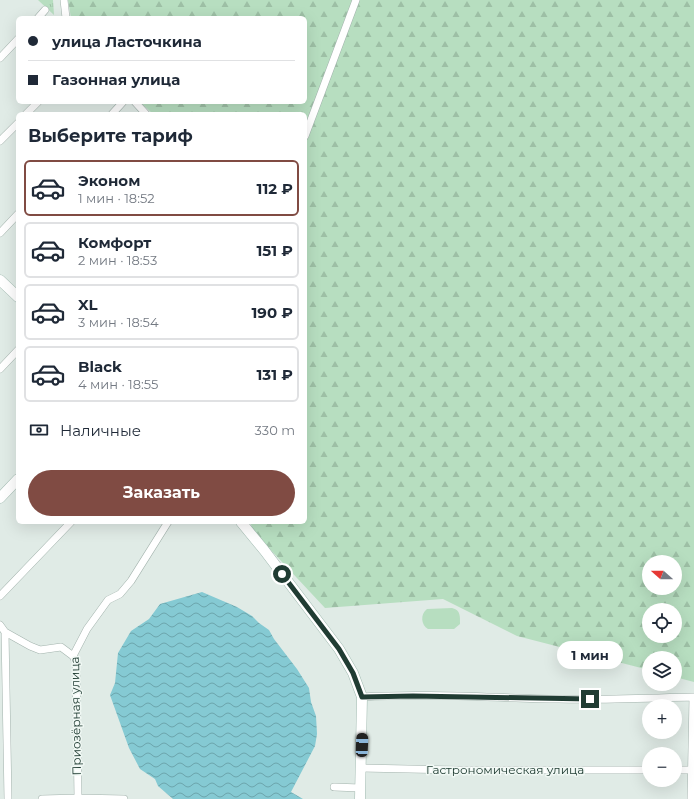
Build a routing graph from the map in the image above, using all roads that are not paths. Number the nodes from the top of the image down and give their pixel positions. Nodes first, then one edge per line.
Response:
1 (64, 0) edge
2 (356, 0) edge
3 (45, 10) dead end
4 (40, 16) edge
5 (66, 16) edge
6 (16, 41) edge
7 (0, 58) edge
8 (36, 104) edge
9 (121, 104) edge
10 (137, 104) edge
11 (28, 112) edge
12 (114, 112) edge
13 (144, 112) edge
14 (16, 125) edge
15 (307, 131) edge
16 (0, 142) edge
17 (16, 216) edge
18 (0, 233) edge
19 (0, 280) edge
20 (16, 295) edge
21 (16, 352) edge
22 (0, 369) edge
23 (16, 481) edge
24 (0, 498) edge
25 (69, 524) edge
26 (167, 524) edge
27 (242, 524) edge
28 (0, 596) edge
29 (0, 625) edge
30 (5, 632) junction
31 (73, 656) junction
32 (362, 697) junction
33 (361, 768) junction
34 (642, 770) edge
35 (682, 770) edge
36 (693, 770) edge
37 (334, 787) dead end
38 (360, 788) junction
39 (78, 798) junction
40 (8, 799) edge
41 (42, 799) edge
42 (124, 799) edge
43 (360, 799) edge
44 (691, 799) edge

1 - 5 street
2 - 15 street
3 - 4 street
6 - 7 street
8 - 11 street
9 - 12 street
10 - 13 street
14 - 16 street
17 - 18 street
19 - 20 street
21 - 22 street
23 - 24 street
25 - 28 street
26 - 31 street, Приозёрная улица
27 - 32 street
29 - 30 street
30 - 31 street
30 - 40 street
31 - 39 street, Приозёрная улица
32 - 33 street
32 - 36 street
33 - 34 street, Гастрономическая улица
33 - 38 street
35 - 36 street
36 - 44 street
37 - 38 street
38 - 43 street
39 - 41 street
39 - 42 street

